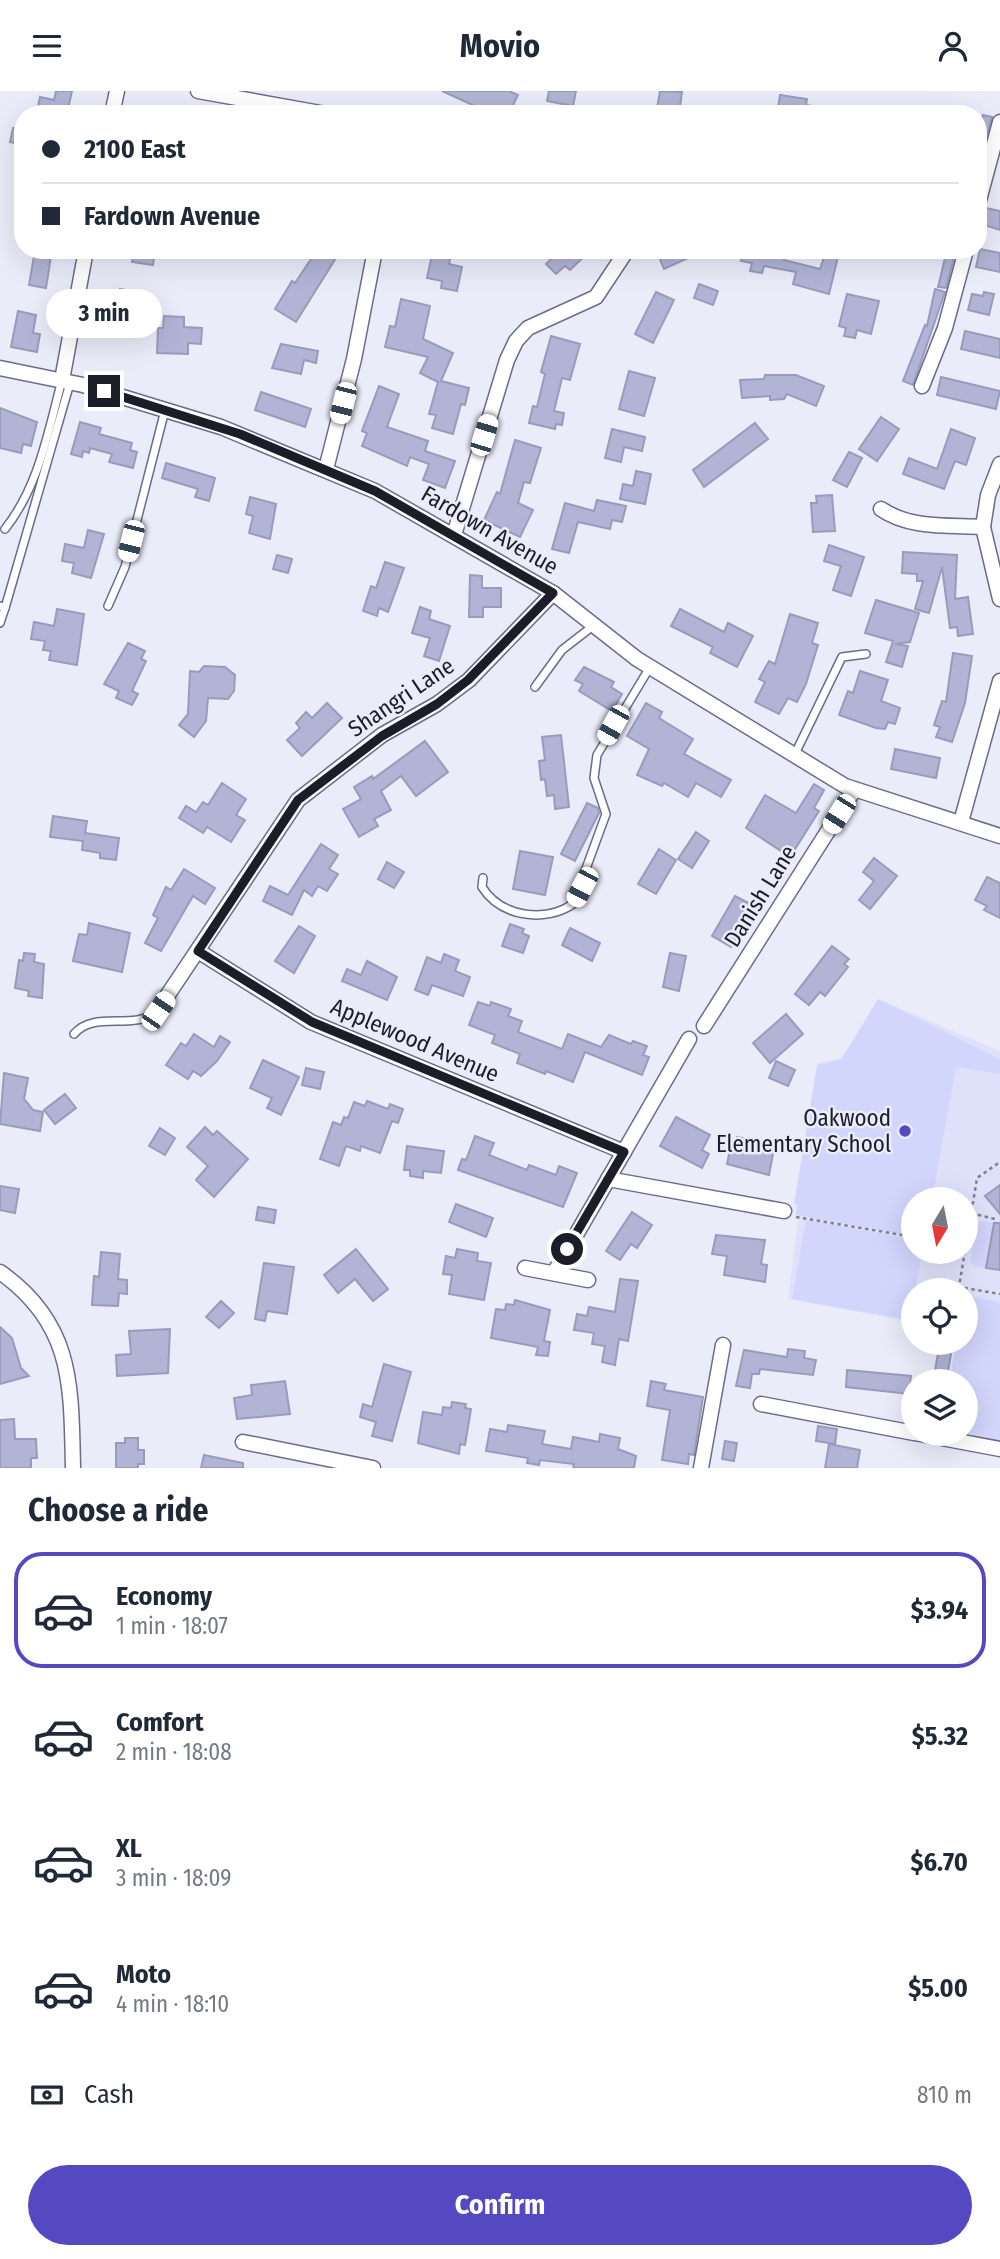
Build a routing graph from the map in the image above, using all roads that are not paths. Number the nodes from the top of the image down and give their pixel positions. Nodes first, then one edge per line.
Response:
1 (198, 91) edge
2 (276, 105) edge
3 (1000, 122) edge
4 (987, 170) edge
5 (85, 259) edge
6 (373, 259) edge
7 (621, 259) edge
8 (964, 259) edge
9 (0, 367) edge
10 (66, 381) junction
11 (922, 386) dead end
12 (165, 409) junction
13 (1000, 464) edge
14 (326, 470) junction
15 (881, 509) dead end
16 (983, 527) junction
17 (5, 529) dead end
18 (454, 535) junction
19 (553, 593) junction
20 (1000, 599) edge
21 (108, 606) dead end
22 (3, 607) edge
23 (0, 623) edge
24 (594, 625) junction
25 (866, 654) dead end
26 (650, 667) junction
27 (1000, 681) edge
28 (535, 687) dead end
29 (794, 756) junction
30 (854, 790) junction
31 (961, 822) junction
32 (1000, 836) edge
33 (484, 878) dead end
34 (198, 951) junction
35 (158, 1011) joint
36 (704, 1026) dead end
37 (74, 1034) dead end
38 (689, 1039) dead end
39 (624, 1152) junction
40 (608, 1179) junction
41 (789, 1213) road end
42 (525, 1268) dead end
43 (0, 1272) edge
44 (554, 1273) junction
45 (588, 1280) dead end
46 (723, 1345) dead end
47 (761, 1404) dead end
48 (901, 1431) edge
49 (243, 1442) dead end
50 (978, 1445) edge
51 (1000, 1449) edge
52 (74, 1468) edge
53 (373, 1468) edge
54 (701, 1468) edge

1 - 2 street
3 - 4 street
5 - 10 street
6 - 14 street
7 - 18 street
8 - 11 street
9 - 10 street, Fardown Avenue
10 - 12 street, Fardown Avenue
10 - 17 lane
10 - 22 lane
12 - 14 street, Fardown Avenue
12 - 21 lane
13 - 16 street
14 - 18 street, Fardown Avenue
15 - 16 street
16 - 20 street
18 - 19 street, Fardown Avenue
19 - 24 street, Fardown Avenue
19 - 34 street, Shangri Lane
22 - 23 lane
24 - 26 street, Fardown Avenue
24 - 28 lane
25 - 29 lane
26 - 29 street, Fardown Avenue
26 - 33 lane
27 - 31 street
29 - 30 street, Fardown Avenue
30 - 31 street, Fardown Avenue
30 - 36 street, Danish Lane
31 - 32 street, Fardown Avenue
34 - 35 street, Shangri Lane
34 - 39 street, Applewood Avenue
35 - 37 lane
38 - 39 street
39 - 40 street
40 - 41 street
40 - 44 street
42 - 44 street
43 - 52 street
44 - 45 street
46 - 54 street
47 - 48 street
49 - 53 street
50 - 51 street

